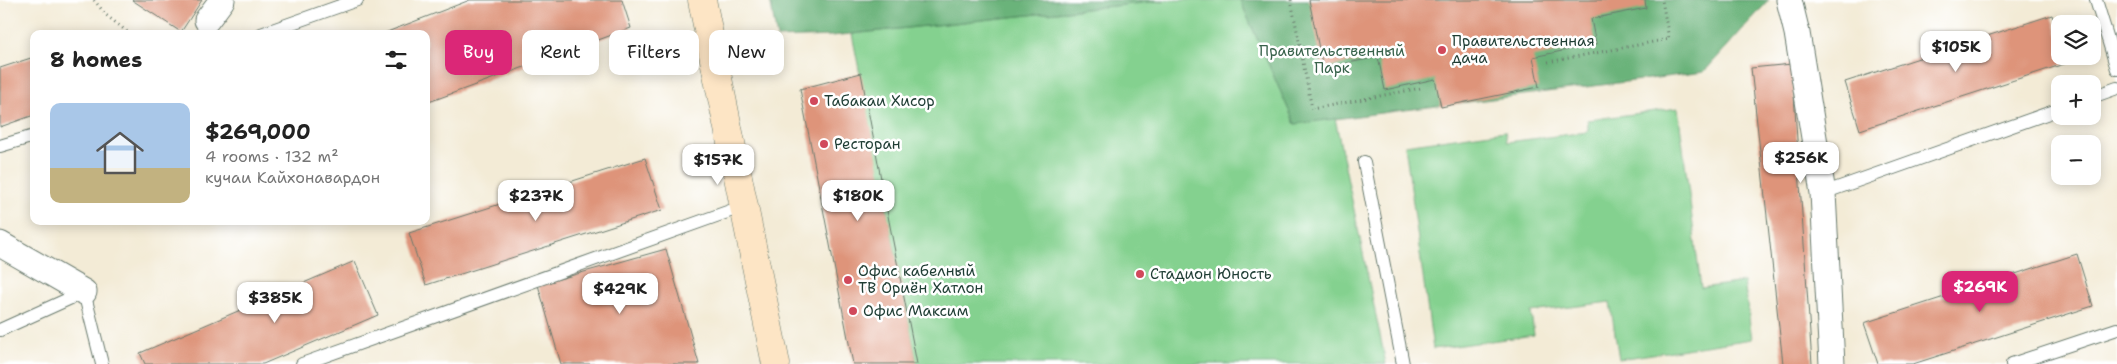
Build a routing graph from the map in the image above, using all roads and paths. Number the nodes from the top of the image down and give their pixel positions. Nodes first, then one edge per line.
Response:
1 (94, 0) edge
2 (222, 0) edge
3 (357, 0) edge
4 (702, 0) edge
5 (1291, 0) edge
6 (1662, 0) edge
7 (1789, 0) edge
8 (2096, 0) edge
9 (207, 20) dead end
10 (125, 30) edge
11 (272, 30) edge
12 (1548, 62) dead end
13 (2117, 69) edge
14 (1421, 88) dead end
15 (2117, 88) edge
16 (2101, 94) edge
17 (2051, 112) edge
18 (30, 137) edge
19 (0, 146) edge
20 (1364, 162) dead end
21 (1823, 192) junction
22 (744, 206) junction
23 (0, 244) edge
24 (84, 292) junction
25 (2117, 329) edge
26 (0, 330) edge
27 (102, 364) edge
28 (302, 364) edge
29 (776, 364) edge
30 (1403, 364) edge
31 (1832, 364) edge
32 (2012, 364) edge

1 - 10 path
2 - 9 street
3 - 11 lane
4 - 22 street
5 - 14 path
6 - 12 path
7 - 21 street
8 - 13 lane
15 - 16 lane
17 - 21 lane
18 - 19 lane
20 - 30 lane
21 - 31 street
22 - 28 lane
22 - 29 street
23 - 24 street
24 - 26 lane
24 - 27 lane
25 - 32 lane

